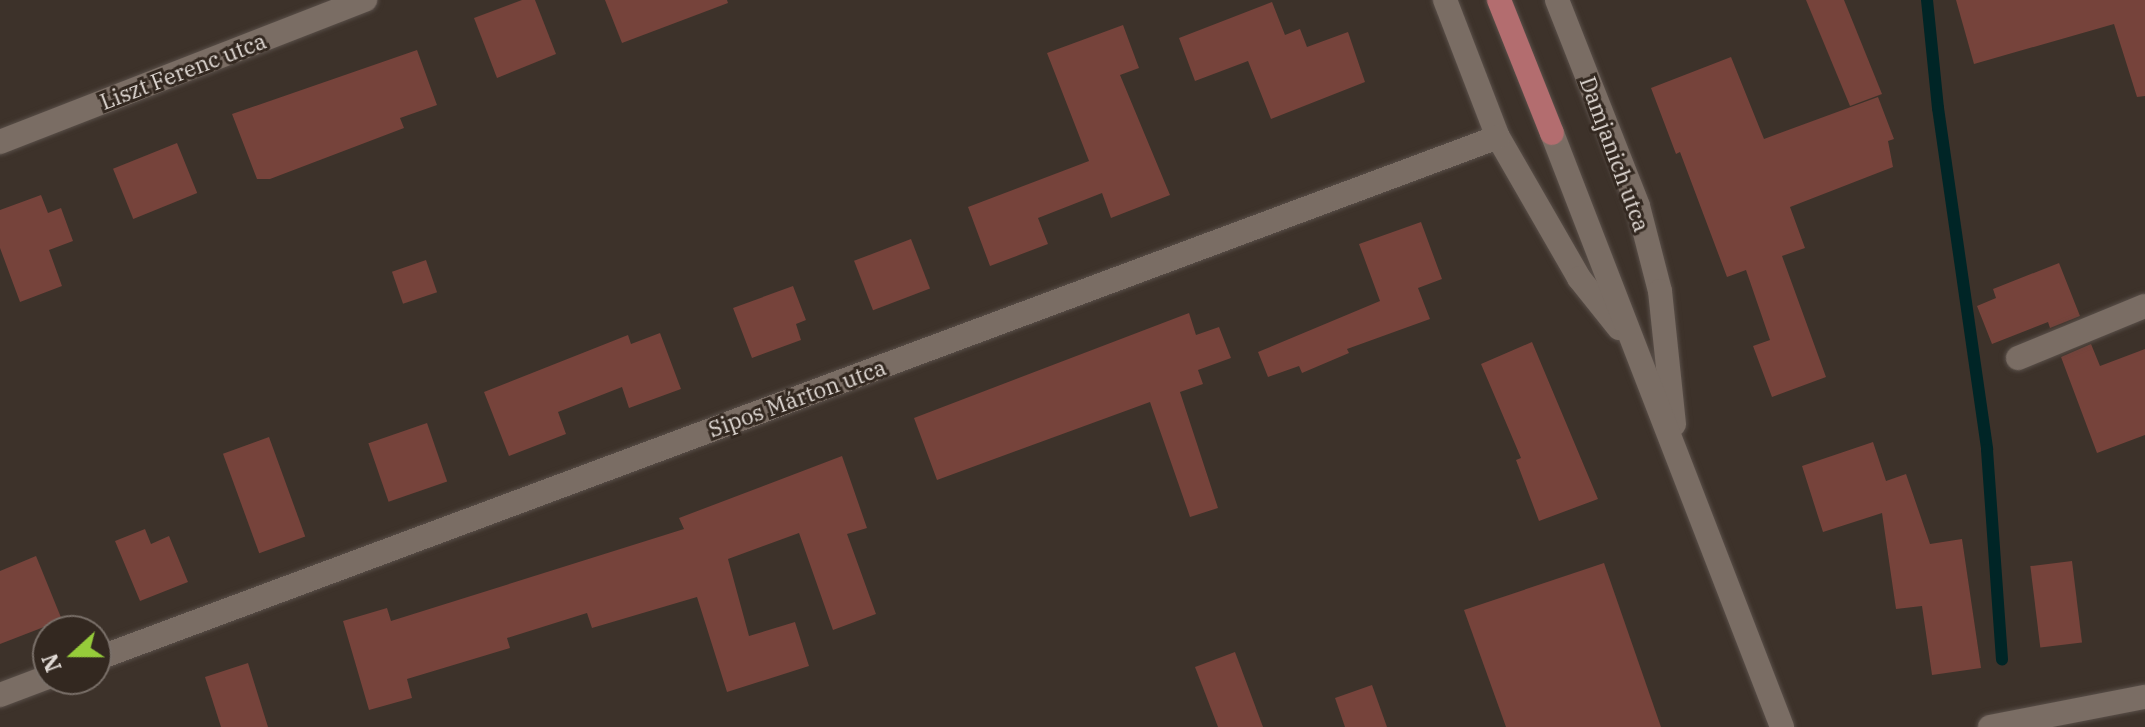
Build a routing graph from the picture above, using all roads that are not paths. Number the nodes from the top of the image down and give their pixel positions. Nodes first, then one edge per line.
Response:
1 (365, 0) edge
2 (1445, 0) edge
3 (1499, 0) edge
4 (1557, 0) edge
5 (1552, 133) joint
6 (1498, 137) junction
7 (0, 142) edge
8 (2145, 306) edge
9 (1635, 349) junction
10 (2018, 358) dead end
11 (1677, 454) junction
12 (112, 653) edge
13 (32, 683) edge
14 (0, 695) edge
15 (2145, 697) edge
16 (1782, 727) edge
17 (1990, 727) edge

1 - 7 street, Liszt Ferenc utca
2 - 6 street, Damjanich utca
3 - 5 main road, Damjanich utca
4 - 11 street, Damjanich utca
5 - 9 street, Damjanich utca
6 - 9 street, Damjanich utca
6 - 12 street, Sipos Márton utca
8 - 10 street
9 - 11 street, Damjanich utca
11 - 16 street, Damjanich utca
13 - 14 street
15 - 17 street

